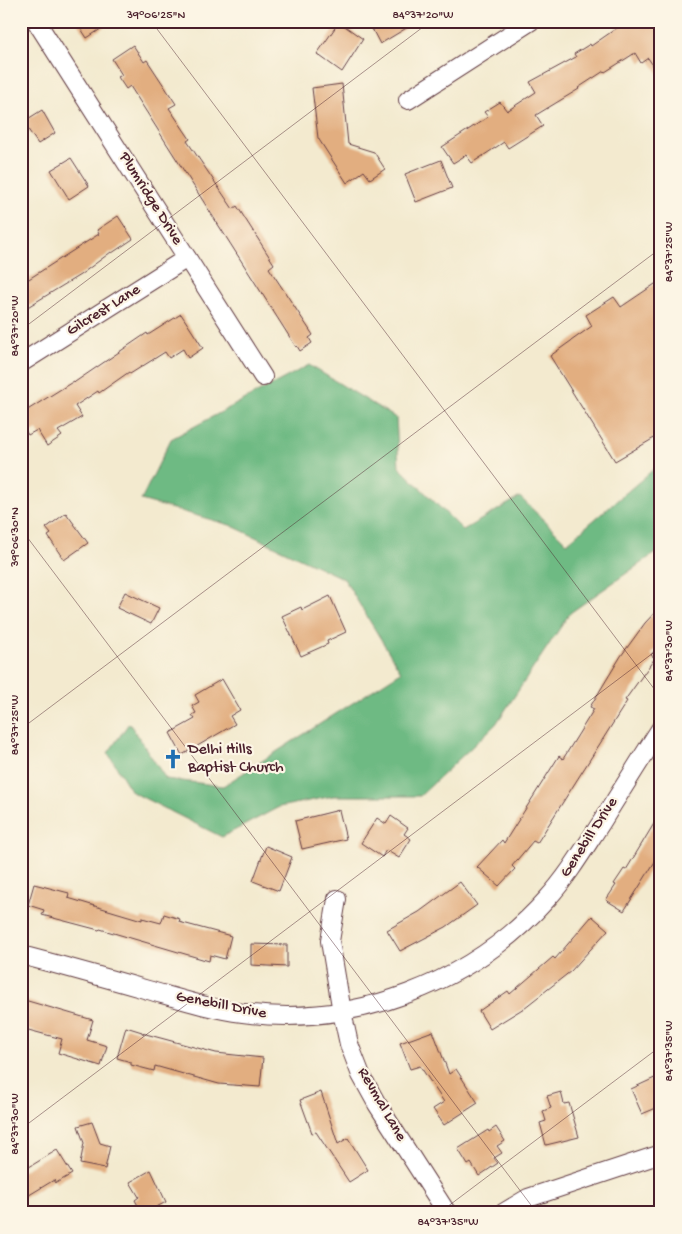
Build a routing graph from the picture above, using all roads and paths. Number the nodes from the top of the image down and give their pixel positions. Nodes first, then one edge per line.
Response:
1 (36, 21) edge
2 (531, 21) edge
3 (408, 100) dead end
4 (187, 258) junction
5 (21, 363) edge
6 (263, 377) dead end
7 (661, 728) edge
8 (336, 899) dead end
9 (21, 954) edge
10 (342, 1012) junction
11 (661, 1154) edge
12 (447, 1213) edge
13 (503, 1213) edge

1 - 4 street, Plumridge Drive
2 - 3 street
4 - 5 street, Gilcrest Lane
4 - 6 street, Plumridge Drive
7 - 10 street, Genebill Drive
8 - 10 street, Revmal Lane
9 - 10 street, Genebill Drive
10 - 12 street, Revmal Lane
11 - 13 street

